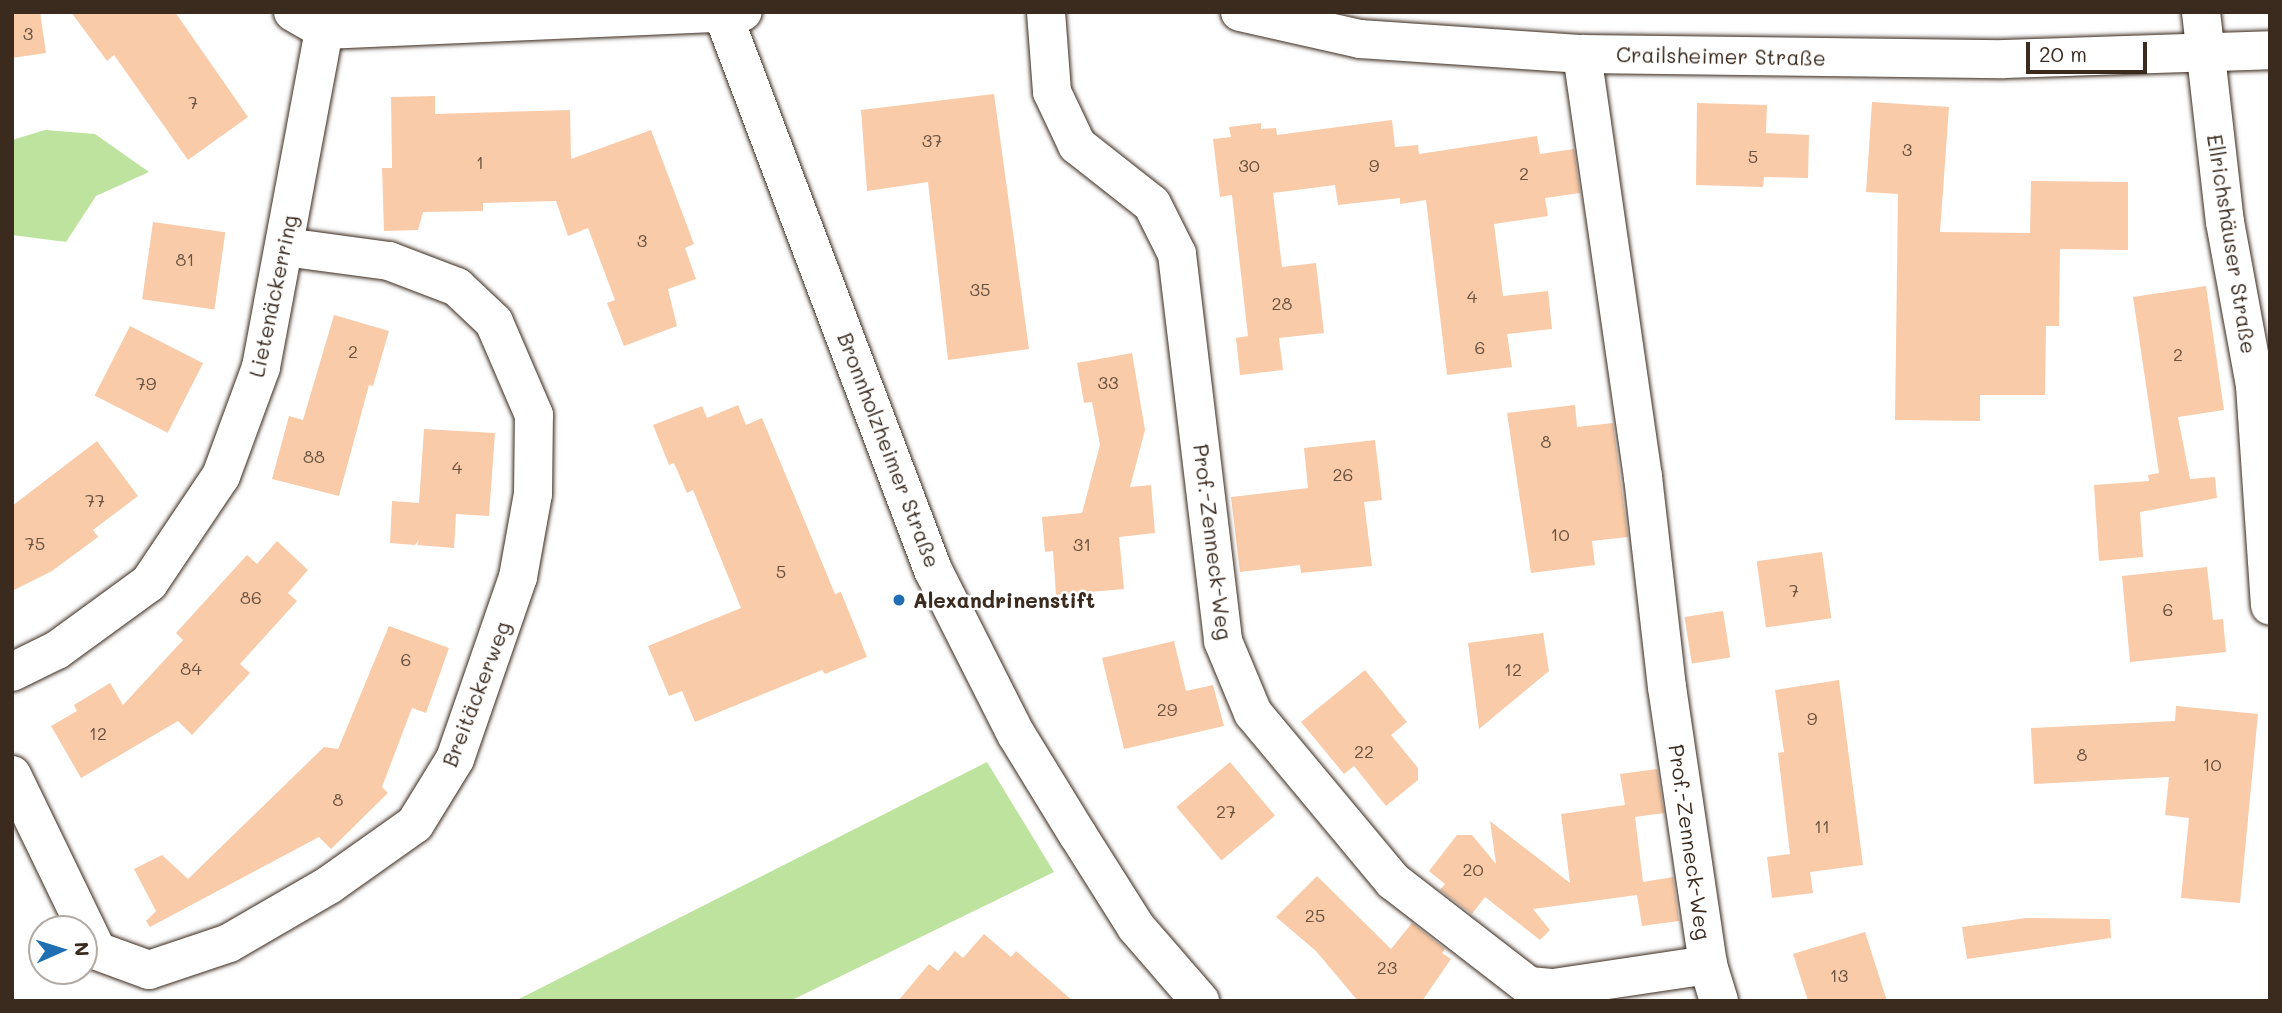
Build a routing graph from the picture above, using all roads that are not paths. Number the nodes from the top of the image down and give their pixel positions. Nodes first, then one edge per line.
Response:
1 (1046, 12) edge
2 (1240, 12) edge
3 (2201, 12) edge
4 (730, 14) edge
5 (308, 21) edge
6 (2270, 50) edge
7 (2204, 51) junction
8 (1582, 54) junction
9 (286, 247) junction
10 (2262, 383) edge
11 (2270, 605) edge
12 (12, 672) edge
13 (12, 775) edge
14 (1708, 965) junction
15 (1200, 1001) edge
16 (1719, 1001) edge

1 - 14 street, Prof.-Zenneck-Weg
2 - 8 street, Crailsheimer Straße
3 - 7 street, Ellrichshäuser Straße
4 - 5 street, Lietenäckerring
4 - 15 street, Bronnholzheimer Straße
5 - 9 street, Lietenäckerring
6 - 7 street
7 - 8 street, Crailsheimer Straße
7 - 10 street, Ellrichshäuser Straße
8 - 14 street, Prof.-Zenneck-Weg
9 - 12 street, Lietenäckerring
9 - 13 street, Breitäckerweg
10 - 11 street, Ellrichshäuser Straße
14 - 16 street, Prof.-Zenneck-Weg

